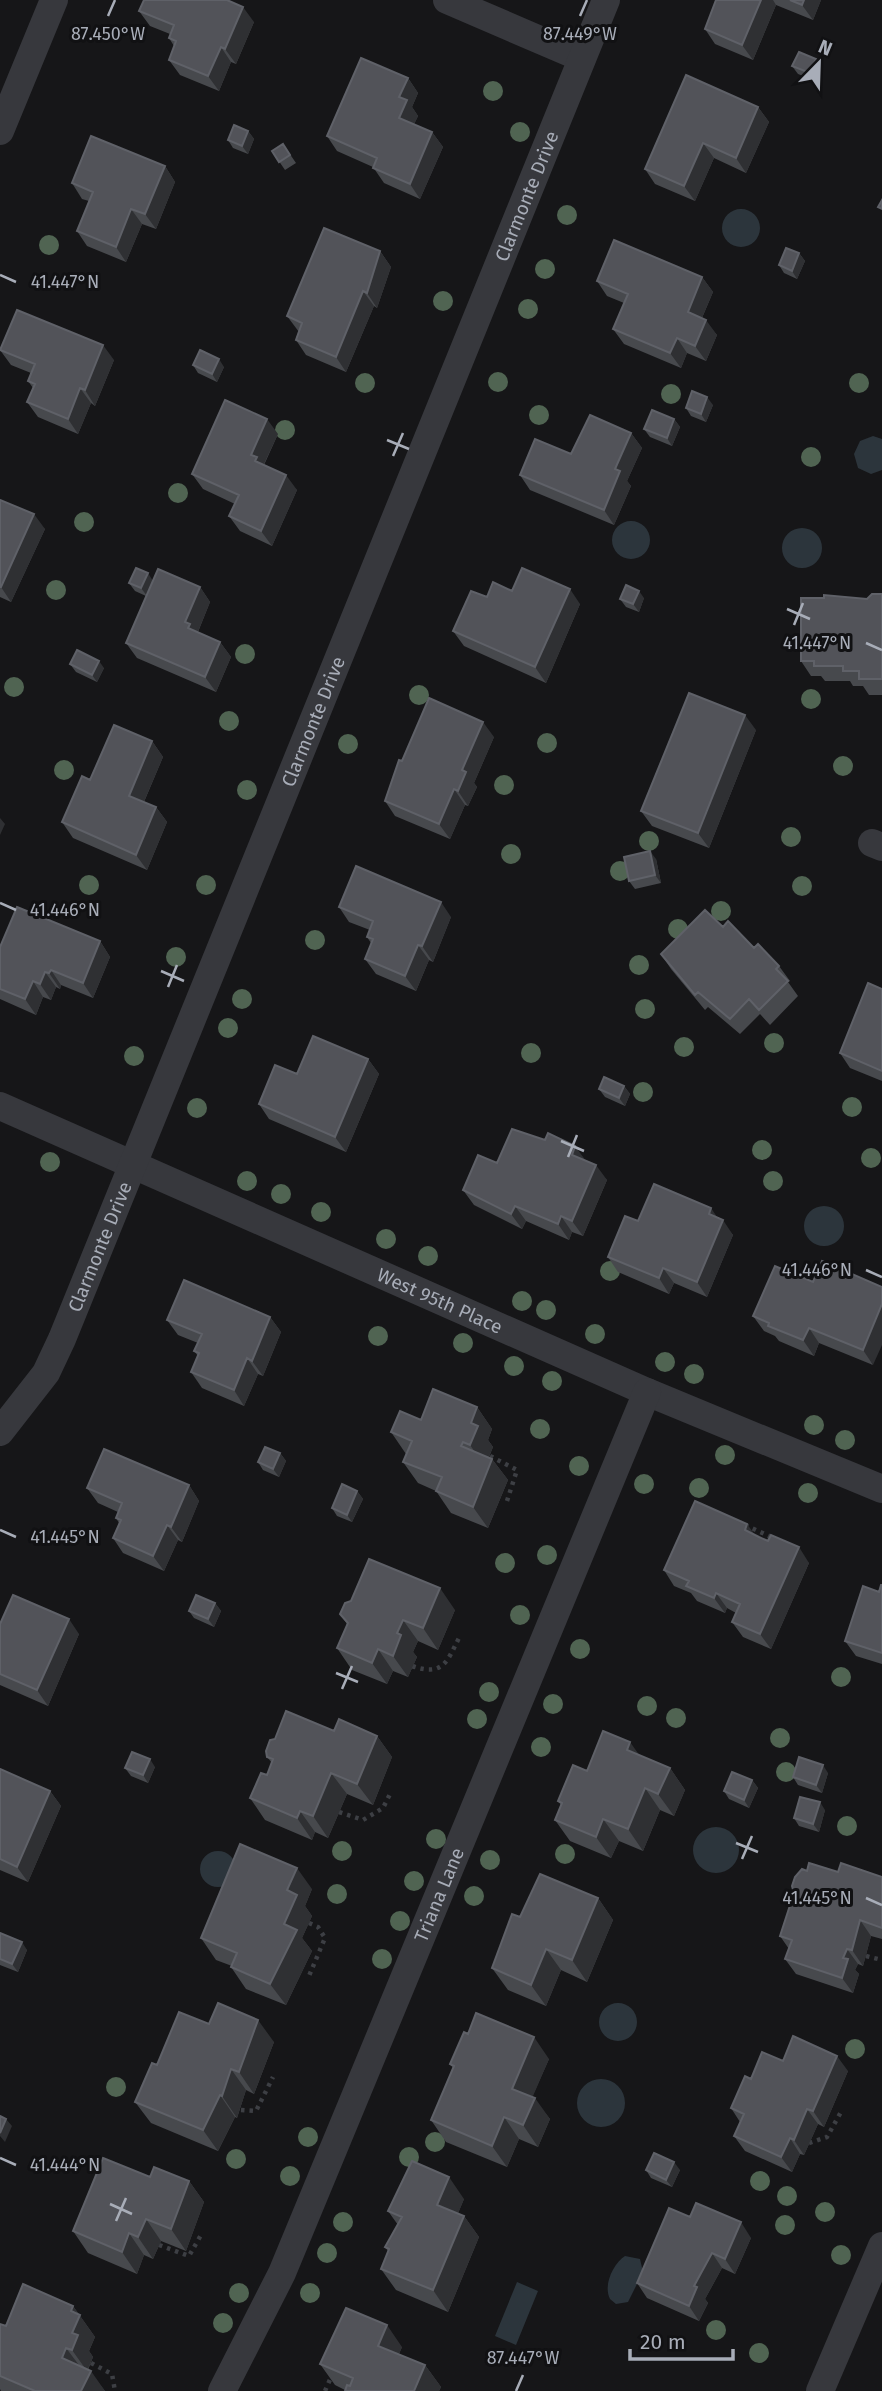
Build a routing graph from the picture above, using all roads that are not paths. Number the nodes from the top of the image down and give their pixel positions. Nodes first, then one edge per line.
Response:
1 (54, 0) edge
2 (447, 0) edge
3 (606, 0) edge
4 (582, 58) junction
5 (0, 131) edge
6 (0, 1106) edge
7 (134, 1163) junction
8 (647, 1392) junction
9 (0, 1432) edge
10 (882, 1489) edge
11 (882, 2246) edge
12 (222, 2391) edge
13 (820, 2391) edge

1 - 5 street
2 - 4 street
3 - 4 street, Clarmonte Drive
4 - 7 street, Clarmonte Drive
6 - 7 street, West 95th Place
7 - 8 street, West 95th Place
7 - 9 street, Clarmonte Drive
8 - 10 street, West 95th Place
8 - 12 street, Triana Lane
11 - 13 street

